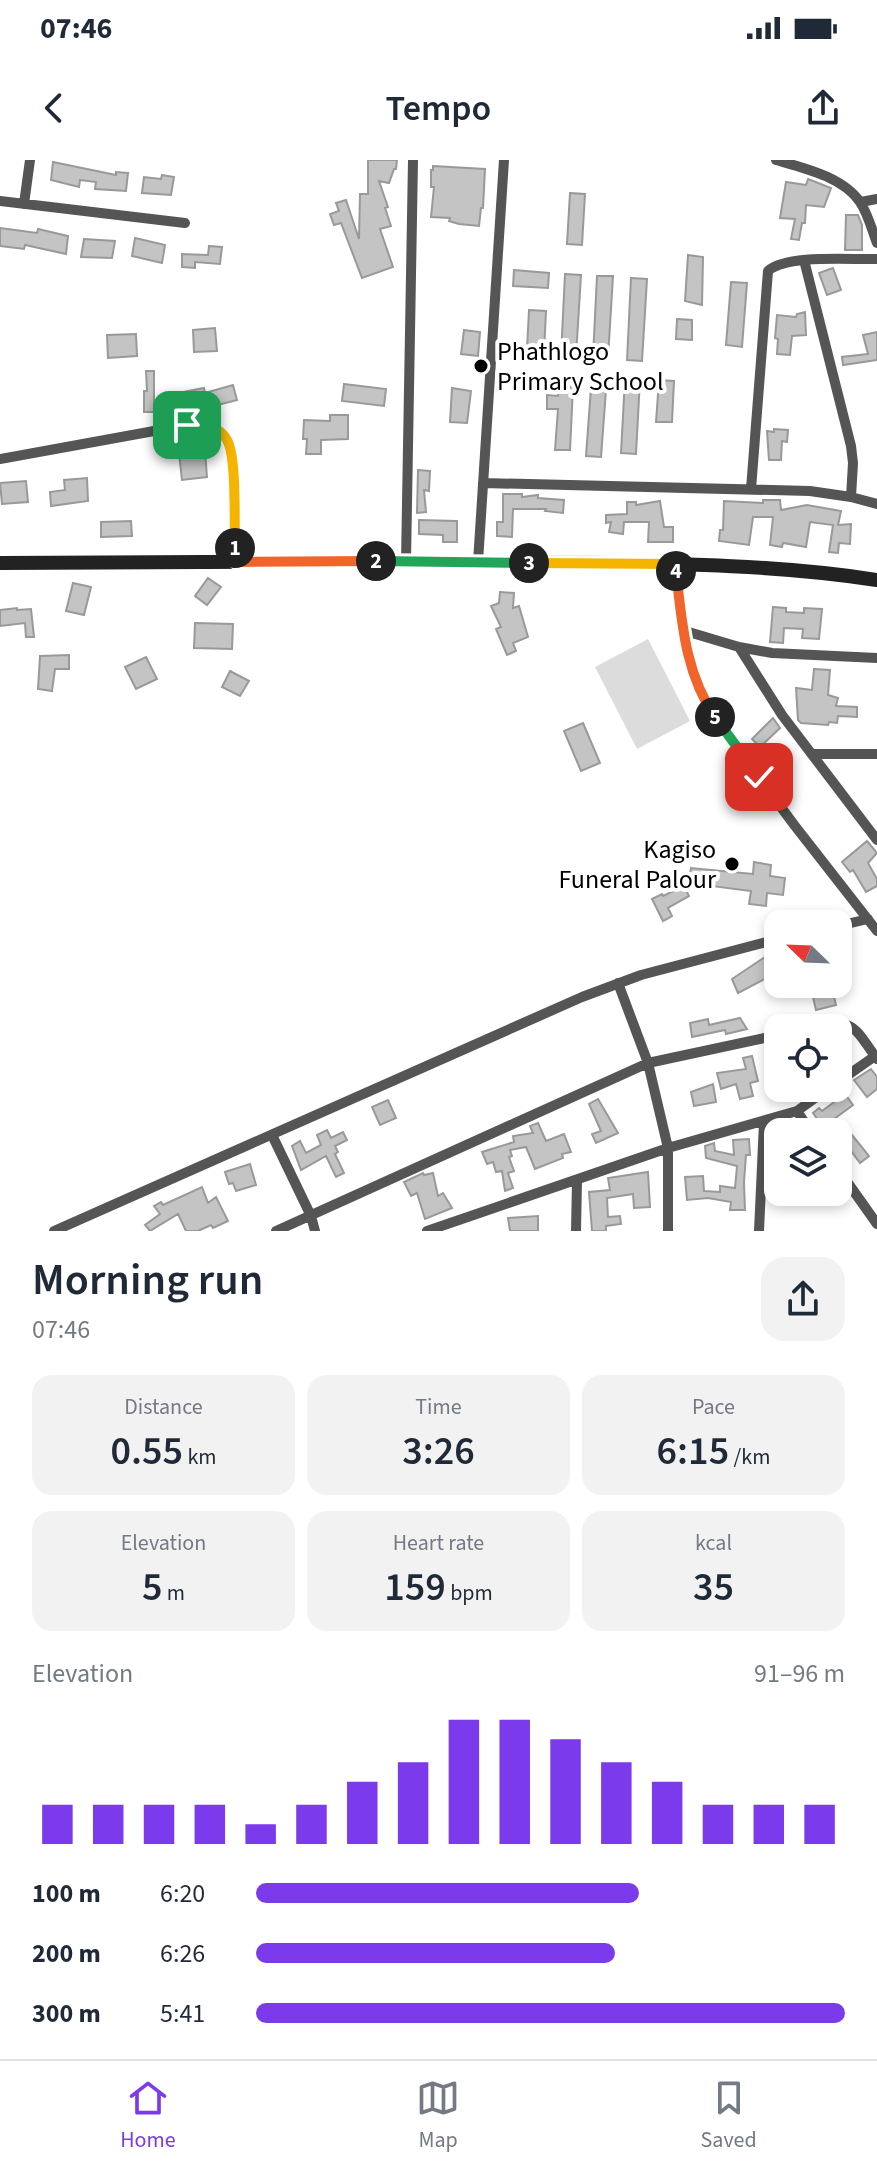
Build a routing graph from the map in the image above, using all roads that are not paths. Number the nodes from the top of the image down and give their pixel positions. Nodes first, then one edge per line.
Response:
1 (30, 160) edge
2 (413, 160) edge
3 (504, 160) edge
4 (776, 160) edge
5 (877, 199) edge
6 (0, 201) edge
7 (861, 202) junction
8 (24, 204) junction
9 (185, 223) dead end
10 (877, 243) edge
11 (877, 259) edge
12 (804, 260) junction
13 (0, 459) edge
14 (483, 483) junction
15 (751, 489) junction
16 (851, 497) junction
17 (877, 504) edge
18 (406, 561) junction
19 (236, 562) junction
20 (478, 562) junction
21 (0, 563) edge
22 (676, 564) junction
23 (877, 580) edge
24 (682, 630) junction
25 (739, 647) junction
26 (877, 658) edge
27 (813, 754) junction
28 (877, 754) edge
29 (877, 840) edge
30 (868, 919) junction
31 (852, 923) edge
32 (877, 931) edge
33 (764, 943) edge
34 (618, 983) junction
35 (852, 1028) edge
36 (764, 1038) edge
37 (876, 1057) edge
38 (648, 1063) junction
39 (852, 1073) edge
40 (810, 1102) edge
41 (797, 1111) junction
42 (778, 1118) edge
43 (802, 1118) edge
44 (764, 1123) joint
45 (272, 1135) junction
46 (668, 1148) junction
47 (577, 1180) junction
48 (852, 1189) edge
49 (311, 1216) junction
50 (877, 1224) edge
51 (54, 1231) edge
52 (276, 1231) edge
53 (315, 1231) edge
54 (427, 1231) edge
55 (576, 1231) edge
56 (668, 1231) edge
57 (759, 1231) edge

1 - 8 street
2 - 18 street
3 - 14 street
4 - 7 street
5 - 7 street
6 - 8 street
7 - 10 street
8 - 9 street
11 - 12 street
12 - 15 street
12 - 16 street
13 - 19 street
14 - 15 street
14 - 20 street
15 - 16 street
16 - 17 street
18 - 19 street
18 - 20 street
19 - 21 street
20 - 22 street
22 - 23 street
22 - 24 street
24 - 25 street
24 - 30 street
25 - 26 street
25 - 27 street
27 - 28 street
27 - 29 street
30 - 31 street
30 - 32 street
33 - 34 street
34 - 38 street
34 - 45 street
35 - 37 street
36 - 38 street
37 - 39 street
38 - 46 street
38 - 49 street
40 - 41 street
41 - 42 street
41 - 43 street
44 - 46 street
44 - 57 street
45 - 49 street
45 - 51 street
46 - 47 street
46 - 56 street
47 - 54 street
47 - 55 street
48 - 50 street
49 - 52 street
49 - 53 street

